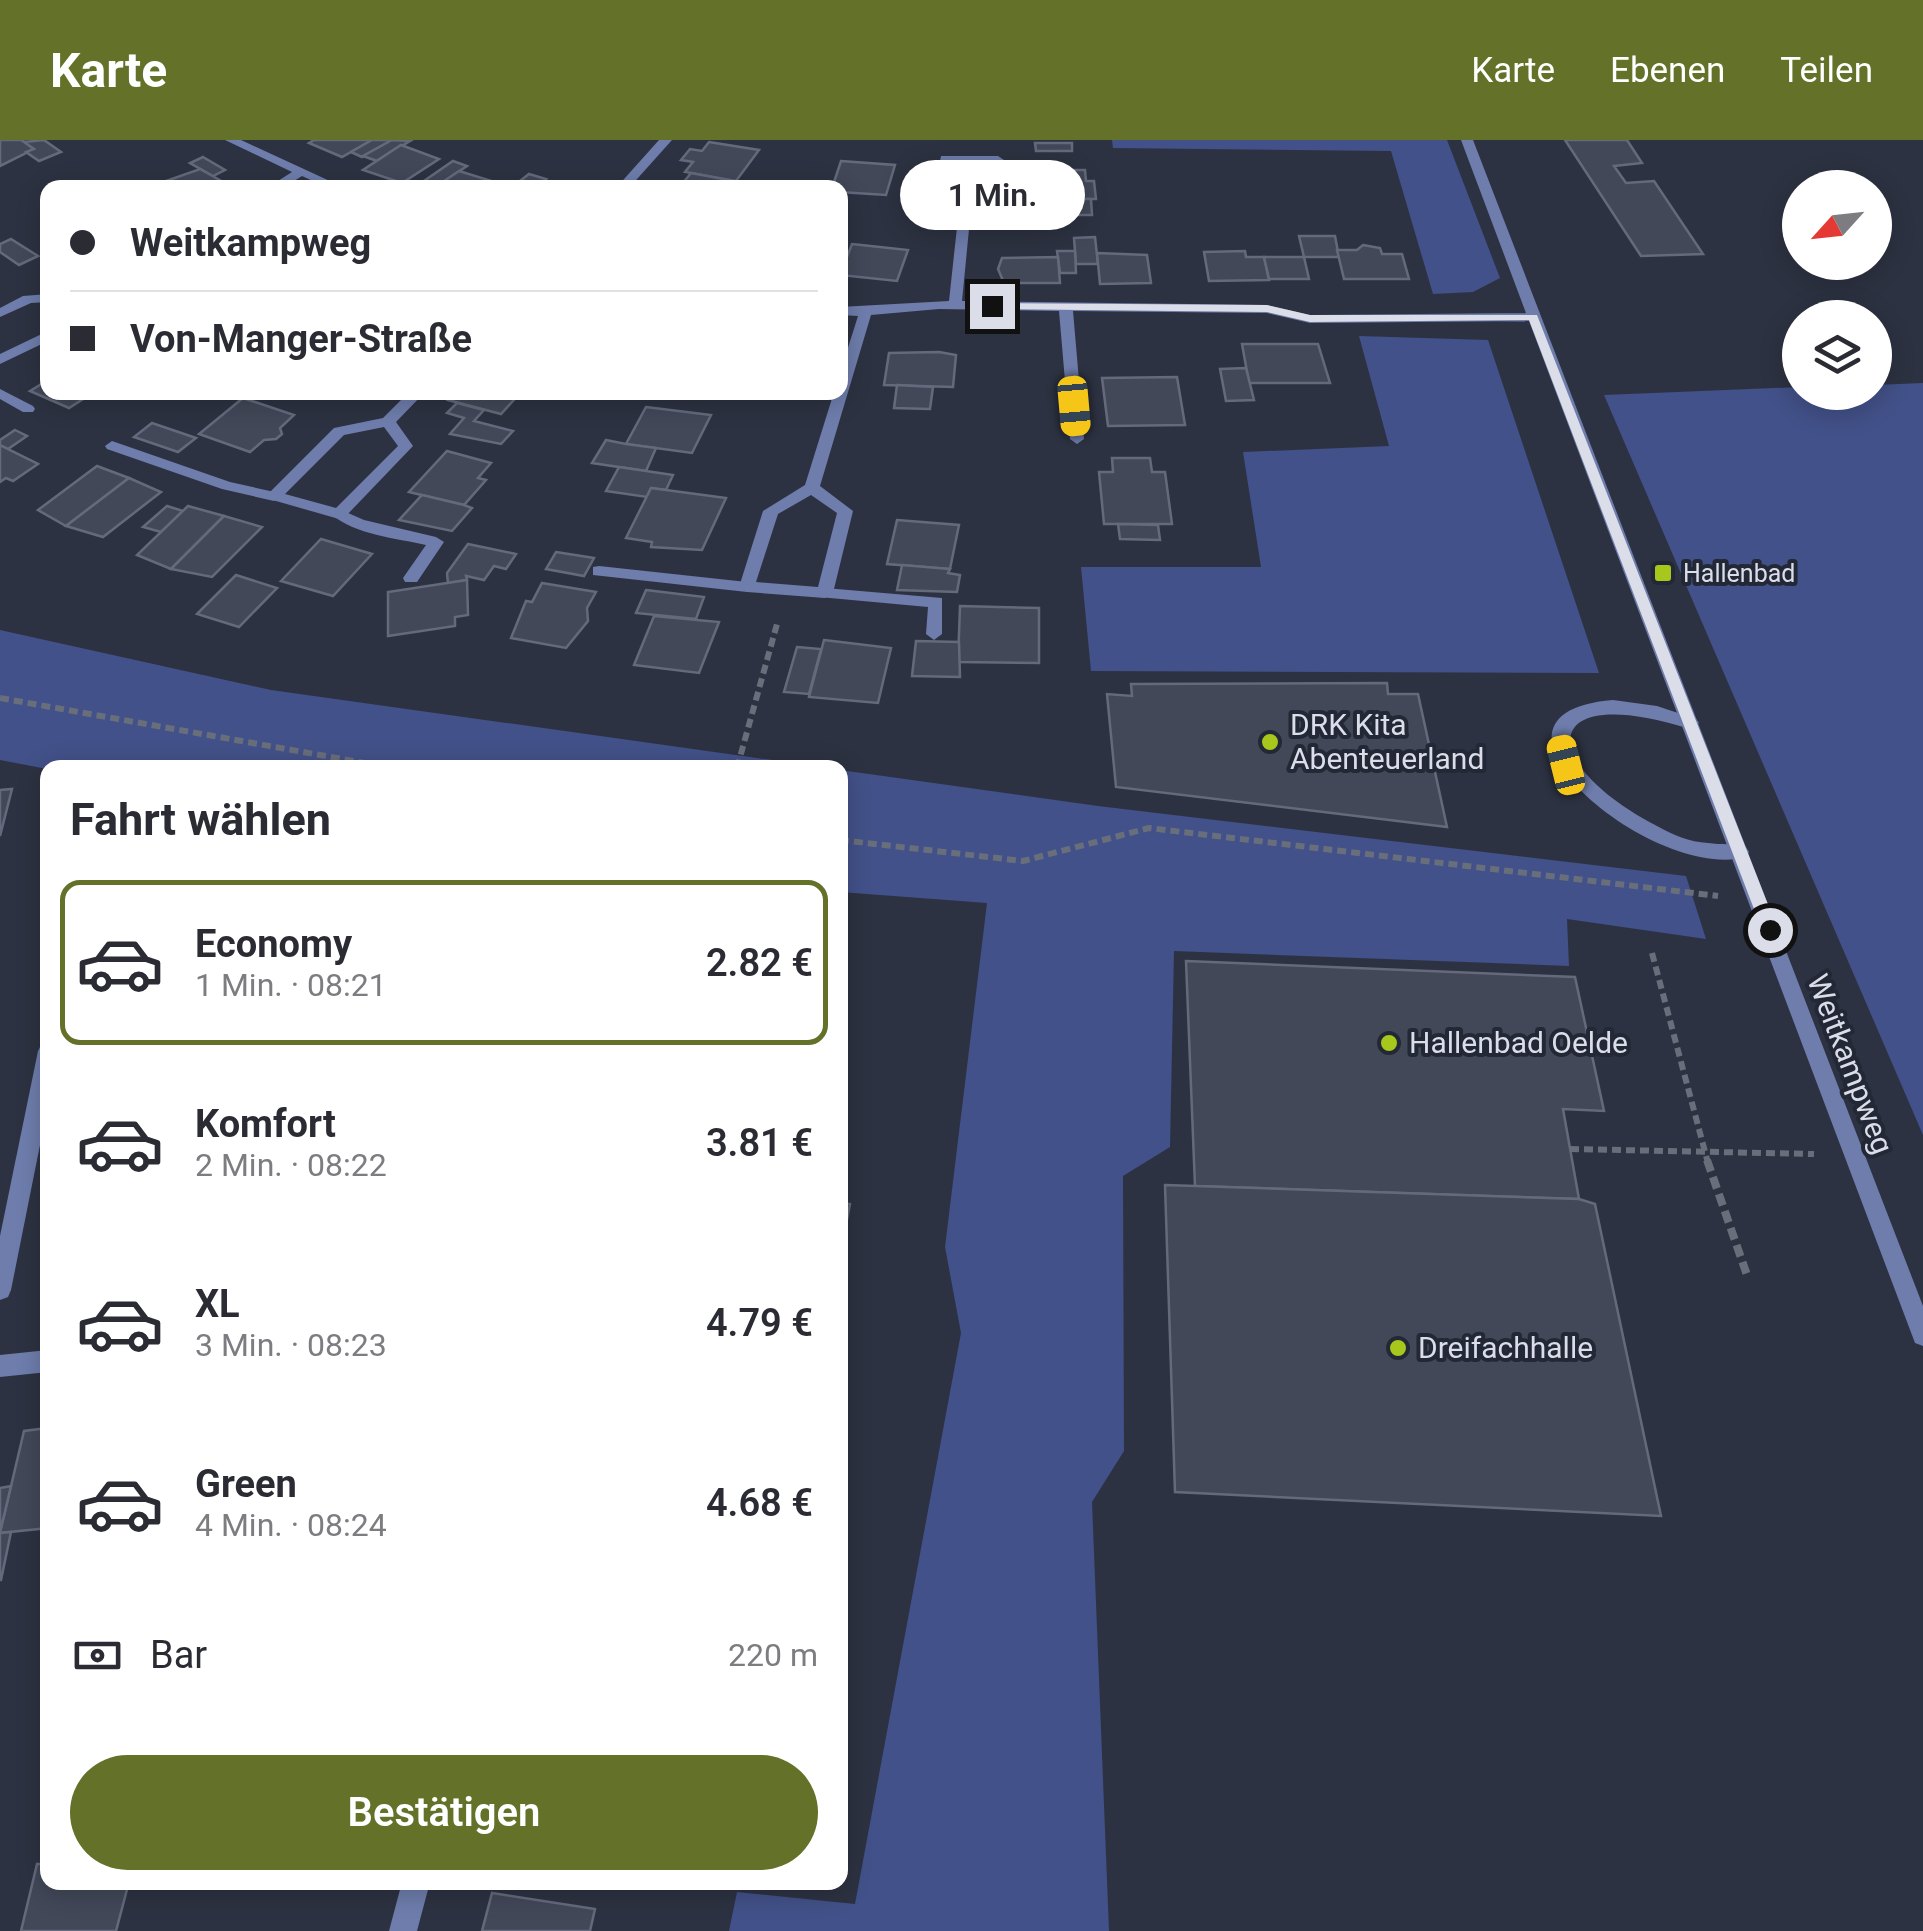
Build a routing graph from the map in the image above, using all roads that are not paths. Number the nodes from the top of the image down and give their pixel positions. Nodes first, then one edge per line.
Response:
1 (230, 140) edge
2 (263, 140) edge
3 (666, 140) edge
4 (1467, 140) edge
5 (247, 147) junction
6 (300, 172) junction
7 (286, 180) edge
8 (320, 180) edge
9 (629, 180) edge
10 (964, 217) junction
11 (40, 298) edge
12 (956, 305) junction
13 (1066, 309) junction
14 (0, 313) edge
15 (848, 313) edge
16 (864, 314) junction
17 (1533, 317) junction
18 (40, 339) edge
19 (0, 360) edge
20 (848, 368) edge
21 (0, 393) edge
22 (410, 400) edge
23 (838, 400) edge
24 (28, 410) dead end
25 (388, 422) junction
26 (1077, 438) dead end
27 (112, 446) dead end
28 (812, 488) junction
29 (274, 496) junction
30 (339, 514) junction
31 (599, 570) dead end
32 (411, 578) dead end
33 (747, 587) junction
34 (825, 592) junction
35 (934, 634) dead end
36 (1690, 724) junction
37 (1740, 852) junction
38 (40, 1091) edge
39 (0, 1290) edge
40 (1923, 1335) edge
41 (40, 1362) edge
42 (0, 1366) edge
43 (414, 1890) edge
44 (403, 1931) edge

1 - 5 street
2 - 5 street
3 - 9 street
4 - 17 street, Weitkampweg
5 - 6 street
6 - 7 street
6 - 8 street
10 - 10 street
10 - 12 street
11 - 14 street
12 - 13 street
12 - 16 street
13 - 17 street
13 - 26 street
15 - 16 street
16 - 20 street
17 - 36 street, Weitkampweg
18 - 19 street
21 - 24 street
22 - 25 street
23 - 28 street
25 - 29 street
25 - 30 street
27 - 29 street
28 - 33 street
28 - 34 street
29 - 30 street
30 - 32 street
31 - 33 street
33 - 34 street
34 - 35 street
36 - 37 street, Weitkampweg
36 - 37 street
37 - 40 street, Weitkampweg
38 - 39 street
41 - 42 street
43 - 44 street

